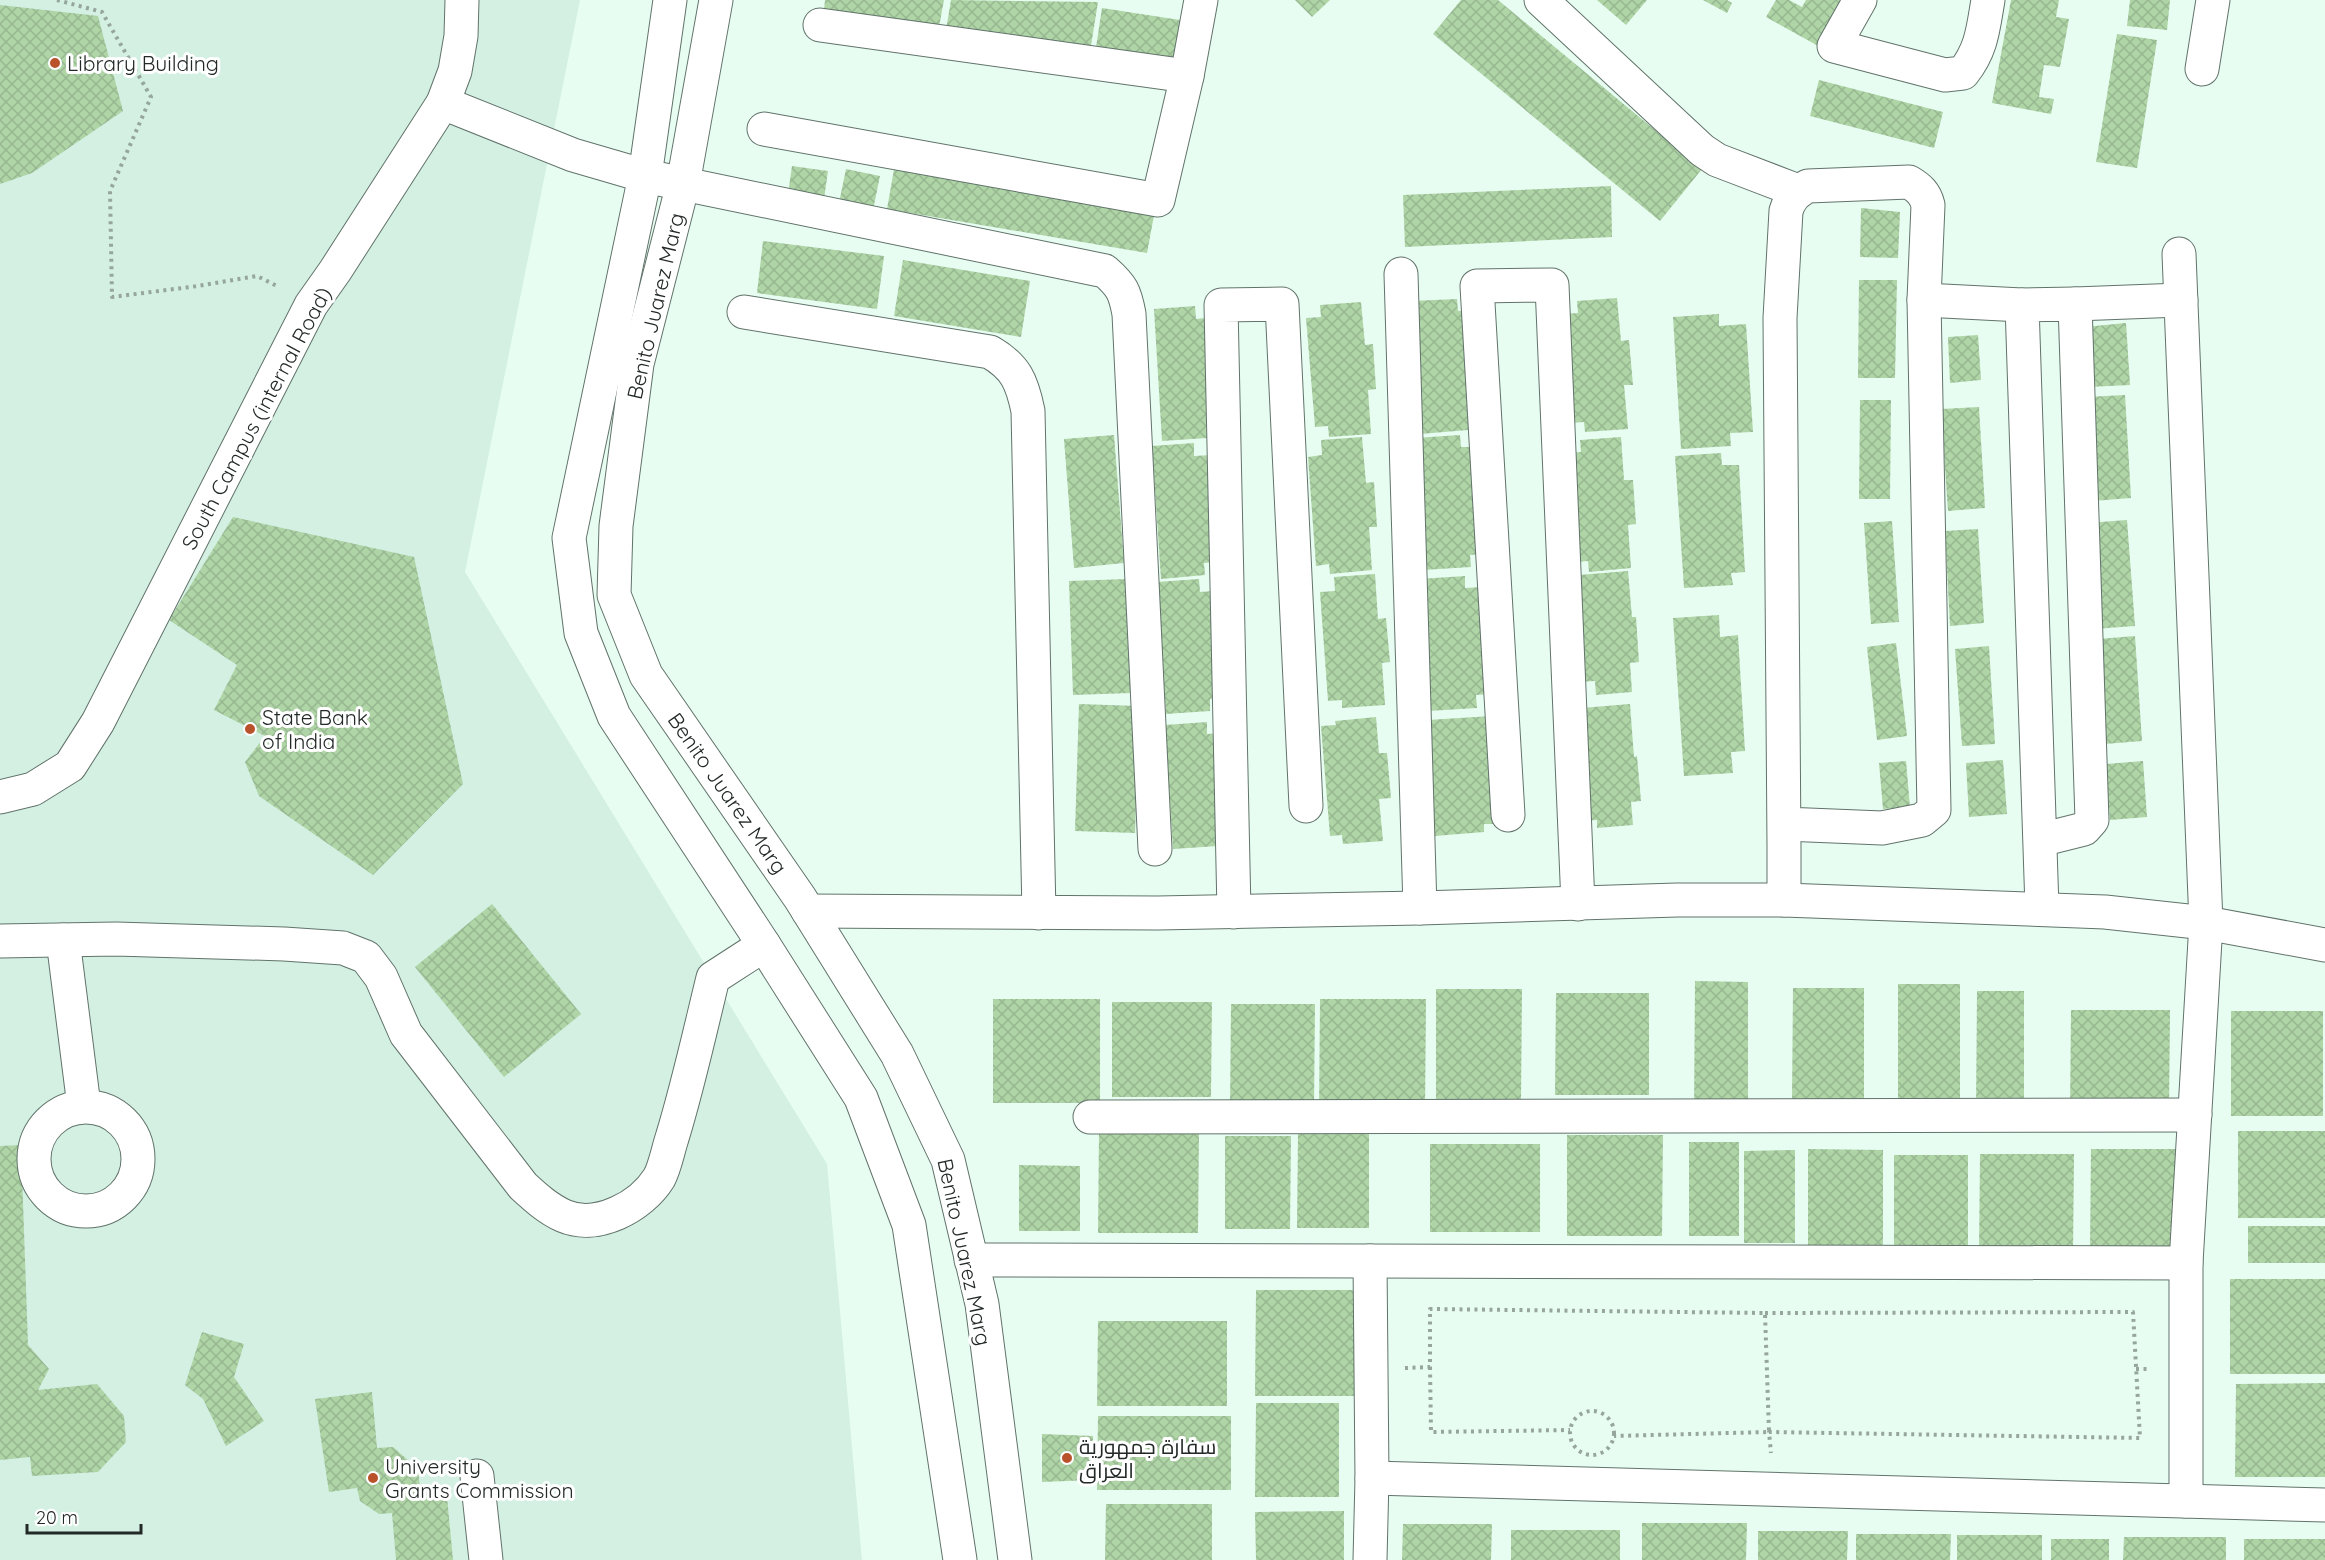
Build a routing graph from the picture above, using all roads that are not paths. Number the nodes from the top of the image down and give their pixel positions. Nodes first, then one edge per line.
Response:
1 (462, 0) edge
2 (669, 0) edge
3 (716, 0) edge
4 (1201, 0) edge
5 (1541, 0) edge
6 (1860, 0) edge
7 (1988, 0) edge
8 (2213, 0) edge
9 (820, 26) dead end
10 (2202, 69) dead end
11 (1187, 76) junction
12 (443, 103) junction
13 (764, 129) dead end
14 (645, 176) junction
15 (683, 184) junction
16 (1798, 191) junction
17 (2179, 254) dead end
18 (1401, 274) dead end
19 (1924, 300) junction
20 (2181, 300) junction
21 (2075, 304) junction
22 (2022, 305) junction
23 (744, 312) dead end
24 (0, 797) edge
25 (1306, 806) dead end
26 (1508, 815) dead end
27 (1784, 824) junction
28 (2040, 840) junction
29 (1155, 849) dead end
30 (1784, 900) junction
31 (1578, 904) junction
32 (1420, 908) junction
33 (2042, 908) junction
34 (808, 911) junction
35 (1040, 912) junction
36 (1234, 912) junction
37 (2206, 923) junction
38 (63, 940) junction
39 (0, 941) edge
40 (764, 945) junction
41 (2325, 945) edge
42 (84, 1106) dead end
43 (2195, 1114) junction
44 (1090, 1117) dead end
45 (971, 1260) junction
46 (1371, 1261) junction
47 (2186, 1263) junction
48 (477, 1476) dead end
49 (1372, 1478) junction
50 (2186, 1501) junction
51 (2325, 1505) edge
52 (486, 1560) edge
53 (960, 1560) edge
54 (1015, 1560) edge
55 (1370, 1560) edge

1 - 12 street, South Campus (internal Road)
2 - 14 street, Benito Juarez Marg
3 - 15 street, Benito Juarez Marg
4 - 11 street
5 - 16 street
6 - 7 street
8 - 10 street
9 - 11 street
11 - 13 street
12 - 14 street
12 - 24 street, South Campus (internal Road)
14 - 15 street
14 - 40 street, Benito Juarez Marg
15 - 29 street
15 - 34 street, Benito Juarez Marg
16 - 19 street
16 - 27 street
17 - 20 street
18 - 32 street
19 - 22 street
19 - 27 street
20 - 21 street
20 - 37 street
21 - 22 street
21 - 28 street
22 - 28 street
23 - 35 street
25 - 36 street
26 - 31 street
27 - 30 street
28 - 33 street
30 - 31 street
30 - 33 street
31 - 32 street
32 - 36 street
33 - 37 street
34 - 35 street
34 - 45 street, Benito Juarez Marg
35 - 36 street
37 - 41 street
37 - 43 street
38 - 39 street
38 - 40 street
38 - 42 street
40 - 53 street, Benito Juarez Marg
43 - 44 street
43 - 47 street
45 - 46 street
45 - 54 street, Benito Juarez Marg
46 - 47 street
46 - 49 street
47 - 50 street
48 - 52 street
49 - 50 street
49 - 55 street
50 - 51 street

